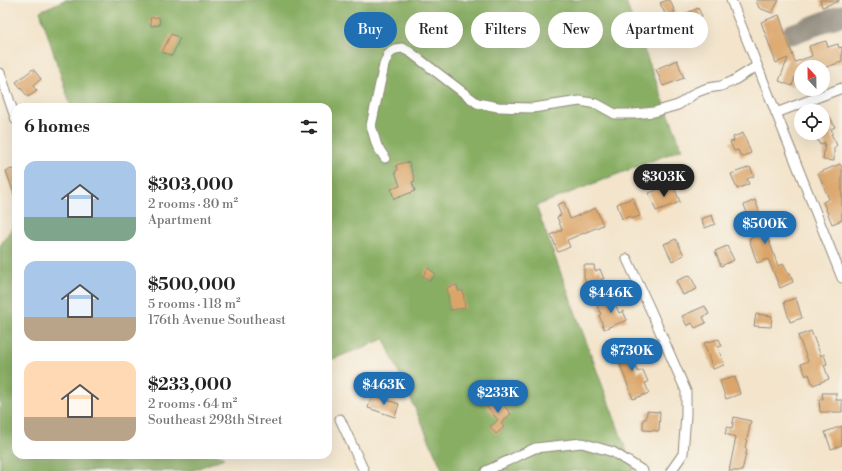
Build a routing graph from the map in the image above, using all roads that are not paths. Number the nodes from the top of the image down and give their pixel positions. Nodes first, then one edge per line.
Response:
1 (731, 0) edge
2 (757, 66) junction
3 (0, 73) edge
4 (842, 88) edge
5 (12, 108) edge
6 (776, 113) junction
7 (385, 158) dead end
8 (627, 259) dead end
9 (842, 278) edge
10 (340, 419) dead end
11 (364, 471) edge
12 (486, 471) edge
13 (642, 471) edge
14 (672, 471) edge

1 - 2 street
2 - 6 street
2 - 7 street
3 - 5 street
4 - 6 street
6 - 9 street
8 - 14 street
10 - 11 street
12 - 13 street

